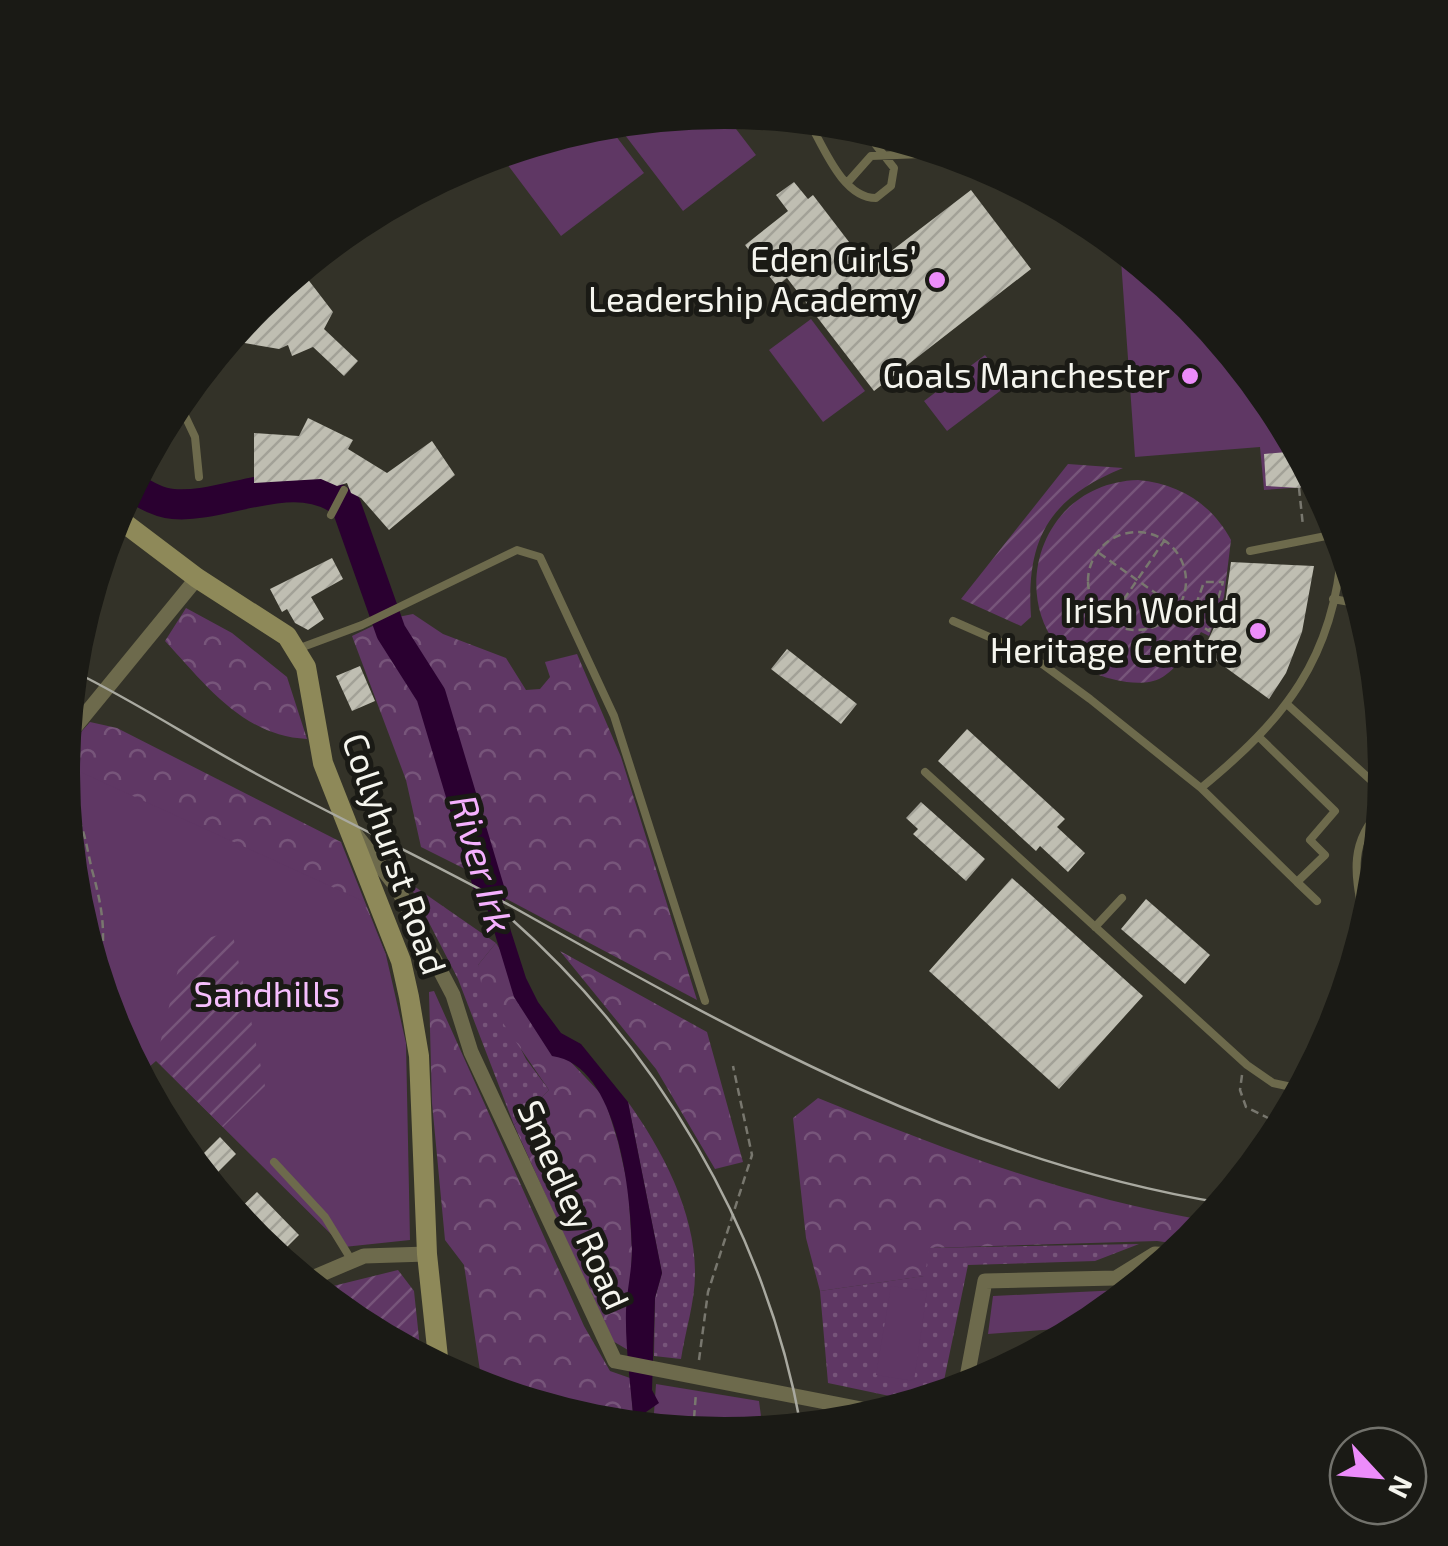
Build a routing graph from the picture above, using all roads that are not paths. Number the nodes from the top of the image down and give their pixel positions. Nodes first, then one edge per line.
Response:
1 (818, 136) edge
2 (881, 149) edge
3 (884, 152) junction
4 (895, 152) edge
5 (847, 183) junction
6 (186, 419) edge
7 (200, 477) dead end
8 (344, 490) dead end
9 (331, 515) dead end
10 (129, 527) edge
11 (1322, 536) edge
12 (1250, 551) dead end
13 (1336, 573) edge
14 (197, 578) junction
15 (1333, 599) junction
16 (1345, 601) edge
17 (953, 621) dead end
18 (295, 649) junction
19 (1289, 706) junction
20 (83, 718) edge
21 (1260, 738) junction
22 (925, 772) dead end
23 (1368, 777) edge
24 (1201, 788) junction
25 (1365, 828) edge
26 (354, 833) junction
27 (1297, 882) junction
28 (1358, 883) edge
29 (1122, 898) dead end
30 (1317, 901) dead end
31 (1095, 927) junction
32 (704, 1001) dead end
33 (1287, 1086) edge
34 (274, 1162) dead end
35 (427, 1254) junction
36 (1146, 1260) edge
37 (352, 1261) junction
38 (320, 1274) edge
39 (437, 1350) edge
40 (969, 1369) edge
41 (846, 1406) edge

1 - 5 lane
2 - 3 lane
3 - 4 lane
3 - 5 lane
3 - 5 lane
6 - 7 lane
8 - 9 lane
10 - 14 street
11 - 12 lane
13 - 15 lane
14 - 18 street
14 - 20 street
15 - 16 lane
15 - 19 lane
17 - 24 lane
18 - 26 street, Collyhurst Road
18 - 32 lane
19 - 21 lane
19 - 23 lane
21 - 24 lane
21 - 27 lane
22 - 31 lane
24 - 27 lane
25 - 28 lane
26 - 35 street, Collyhurst Road
26 - 41 street, Smedley Road
27 - 30 lane
29 - 31 lane
31 - 33 lane
34 - 37 lane
35 - 37 street
35 - 39 street, Collyhurst Road
36 - 40 street
37 - 38 street

